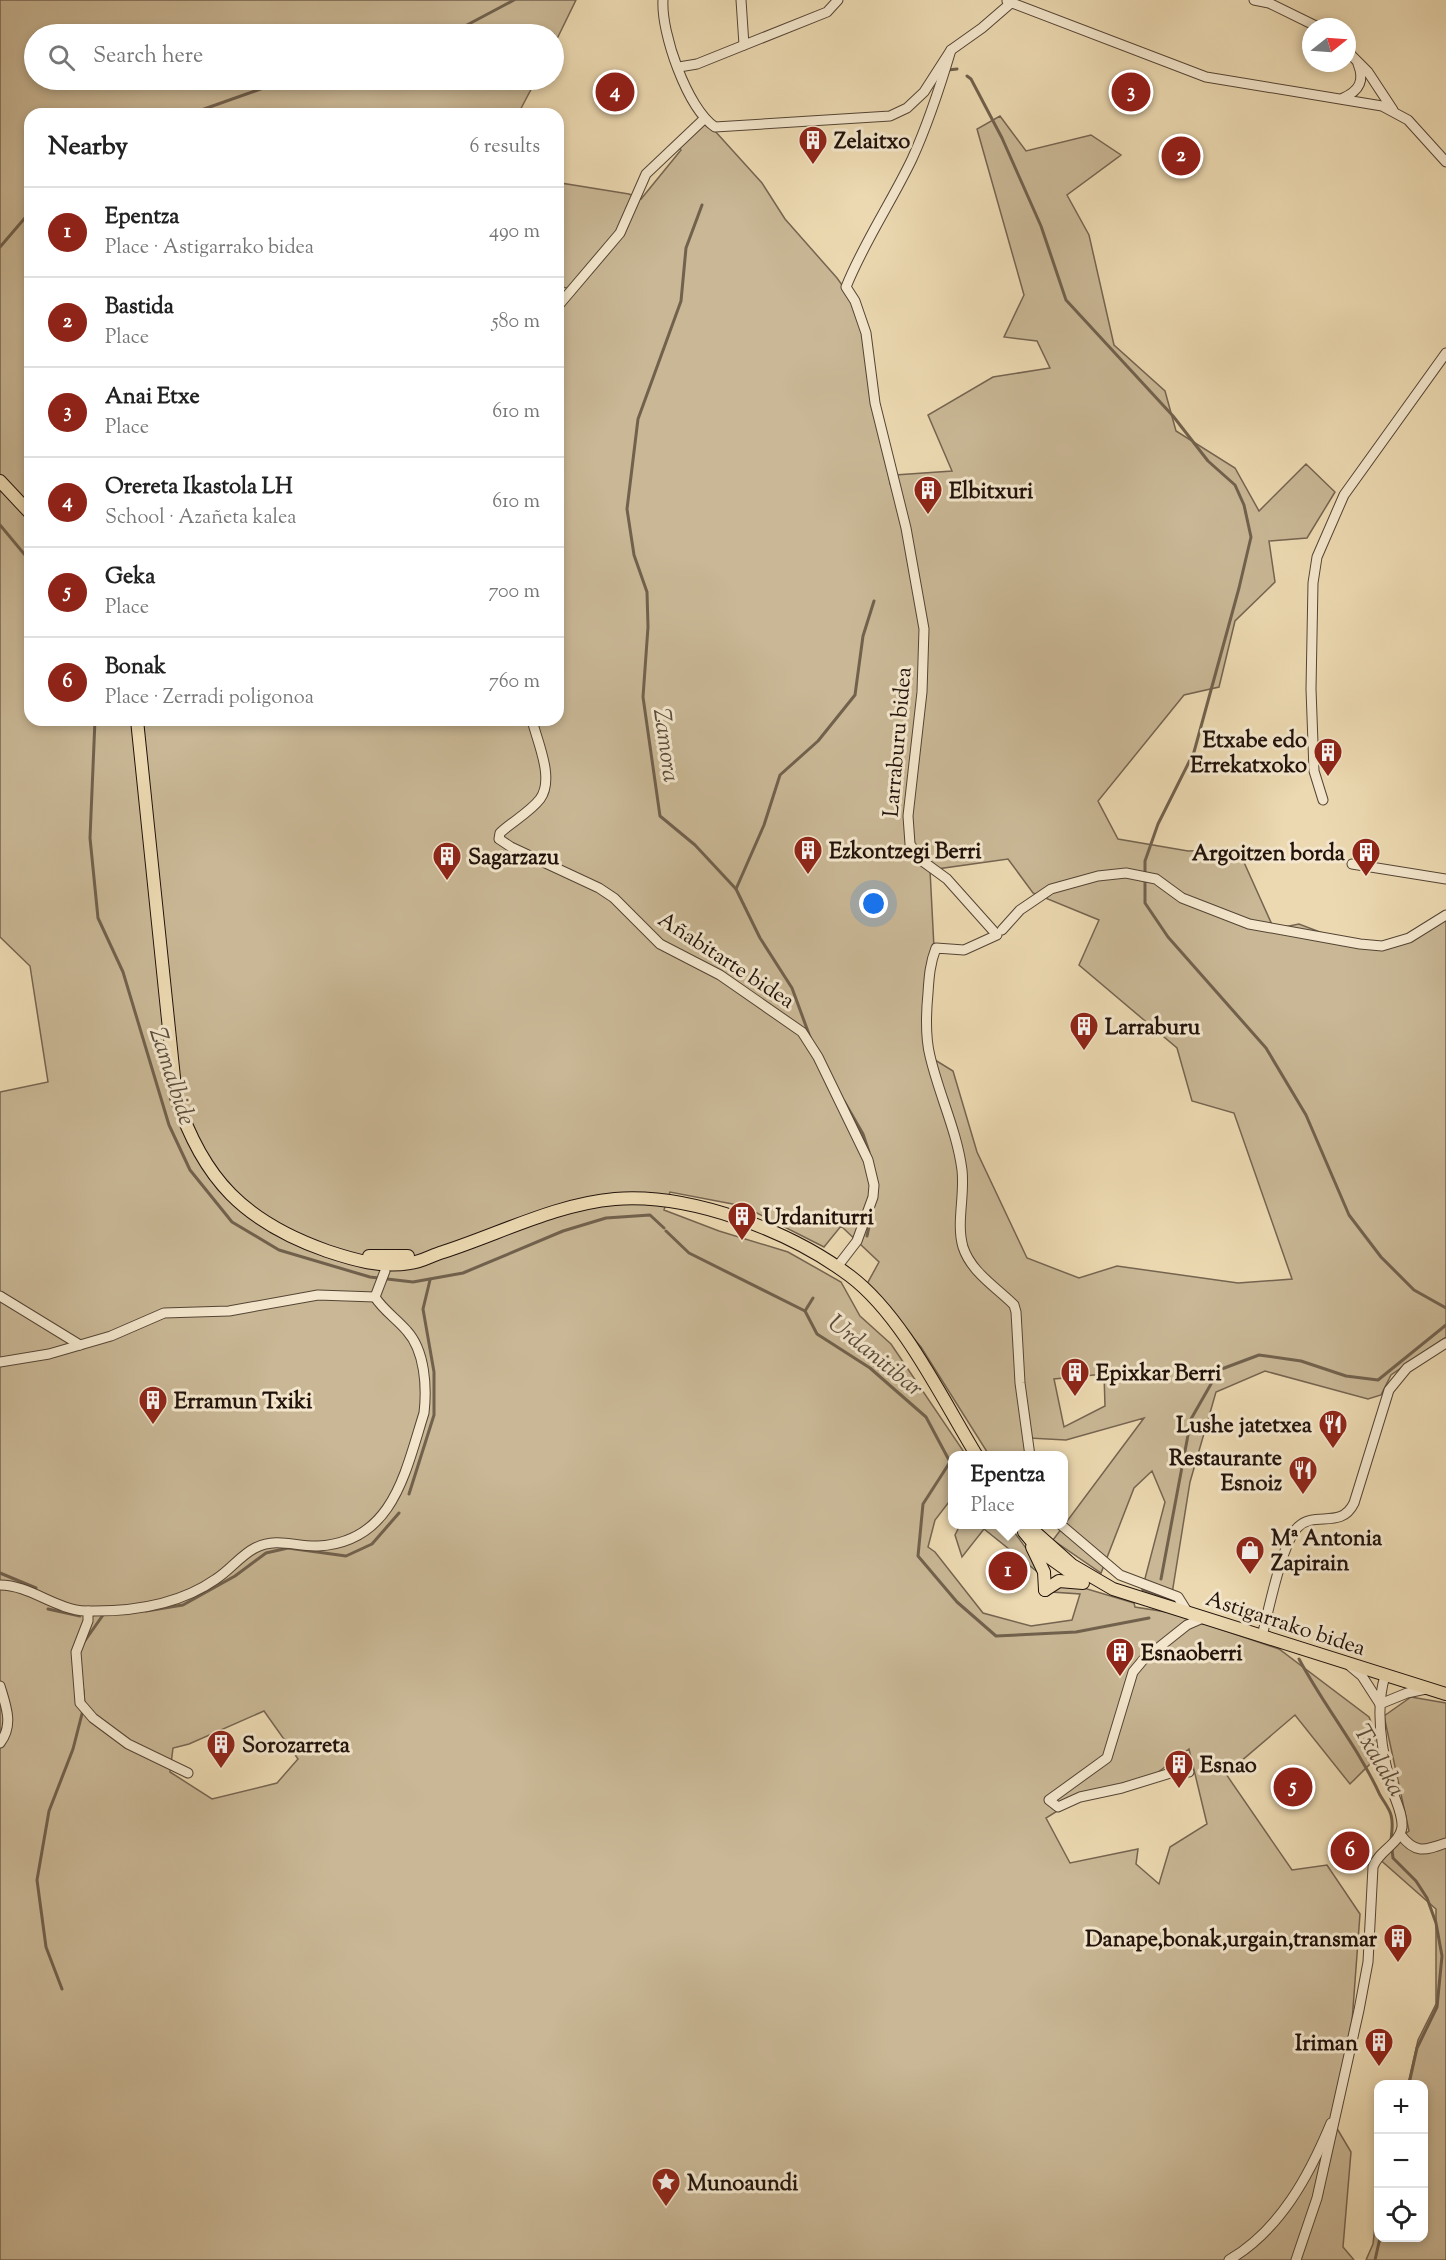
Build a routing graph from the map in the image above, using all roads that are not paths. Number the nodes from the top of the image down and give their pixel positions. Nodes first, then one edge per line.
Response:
1 (663, 0) edge
2 (741, 0) edge
3 (838, 0) edge
4 (1254, 0) edge
5 (1009, 1) edge
6 (1302, 19) edge
7 (744, 45) junction
8 (951, 50) junction
9 (1356, 60) edge
10 (679, 67) junction
11 (1366, 76) junction
12 (1342, 99) junction
13 (1369, 103) junction
14 (1394, 112) junction
15 (704, 119) junction
16 (1446, 162) edge
17 (564, 299) edge
18 (1446, 353) edge
19 (0, 481) edge
20 (24, 507) edge
21 (138, 726) edge
22 (534, 726) edge
23 (1323, 800) dead end
24 (1353, 864) dead end
25 (1446, 879) edge
26 (1446, 915) edge
27 (1002, 930) dead end
28 (329, 1251) junction
29 (434, 1254) junction
30 (421, 1255) junction
31 (373, 1256) junction
32 (837, 1267) junction
33 (385, 1271) junction
34 (376, 1293) junction
35 (0, 1296) edge
36 (1446, 1343) edge
37 (80, 1345) junction
38 (0, 1362) edge
39 (975, 1451) edge
40 (1029, 1451) edge
41 (1024, 1529) edge
42 (1025, 1529) edge
43 (1025, 1529) edge
44 (1065, 1529) edge
45 (1054, 1551) junction
46 (1057, 1570) junction
47 (1133, 1580) junction
48 (1094, 1581) junction
49 (0, 1585) edge
50 (1128, 1594) junction
51 (88, 1611) junction
52 (1188, 1613) junction
53 (1203, 1618) junction
54 (1262, 1636) junction
55 (1348, 1665) junction
56 (1385, 1676) junction
57 (0, 1686) edge
58 (1427, 1689) junction
59 (1446, 1694) edge
60 (1380, 1704) junction
61 (0, 1743) edge
62 (188, 1773) dead end
63 (1189, 1773) dead end
64 (1397, 1838) junction
65 (1446, 1844) edge
66 (1337, 2107) junction
67 (1229, 2260) edge
68 (1296, 2260) edge

1 - 10 street
2 - 7 street
3 - 7 street
4 - 6 street
5 - 8 street
5 - 12 street
7 - 10 street
8 - 15 street
8 - 40 street, Larraburu bidea
9 - 11 street
10 - 15 street
11 - 12 street
11 - 13 street
11 - 14 street
12 - 13 street
13 - 14 street
14 - 16 street
15 - 17 street
18 - 23 street
19 - 20 main road
21 - 28 main road
22 - 32 street, Añabitarte bidea
24 - 25 street
26 - 27 street
28 - 31 main road
28 - 33 main road
29 - 30 main road
29 - 32 main road
29 - 33 main road
30 - 31 main road
30 - 33 main road
31 - 33 main road
32 - 39 main road
33 - 34 street
34 - 37 street
34 - 51 street
35 - 37 street
36 - 54 street
37 - 38 street
41 - 48 main road
42 - 45 main road, Astigarrako bidea
43 - 46 main road, Astigarrako bidea
44 - 47 street
45 - 46 main road
45 - 48 main road, Astigarrako bidea
46 - 48 main road, Astigarrako bidea
47 - 50 street
47 - 52 street
48 - 50 main road, Astigarrako bidea
49 - 51 street
50 - 52 main road, Astigarrako bidea
51 - 62 street
52 - 53 main road, Astigarrako bidea
53 - 54 main road, Astigarrako bidea
53 - 63 street
54 - 55 main road, Astigarrako bidea
55 - 56 main road, Astigarrako bidea
55 - 60 street
56 - 58 main road, Astigarrako bidea
56 - 60 street
57 - 61 street
58 - 59 main road, Astigarrako bidea
58 - 60 street
60 - 64 street
64 - 65 street
64 - 66 street
66 - 67 street
66 - 68 street

